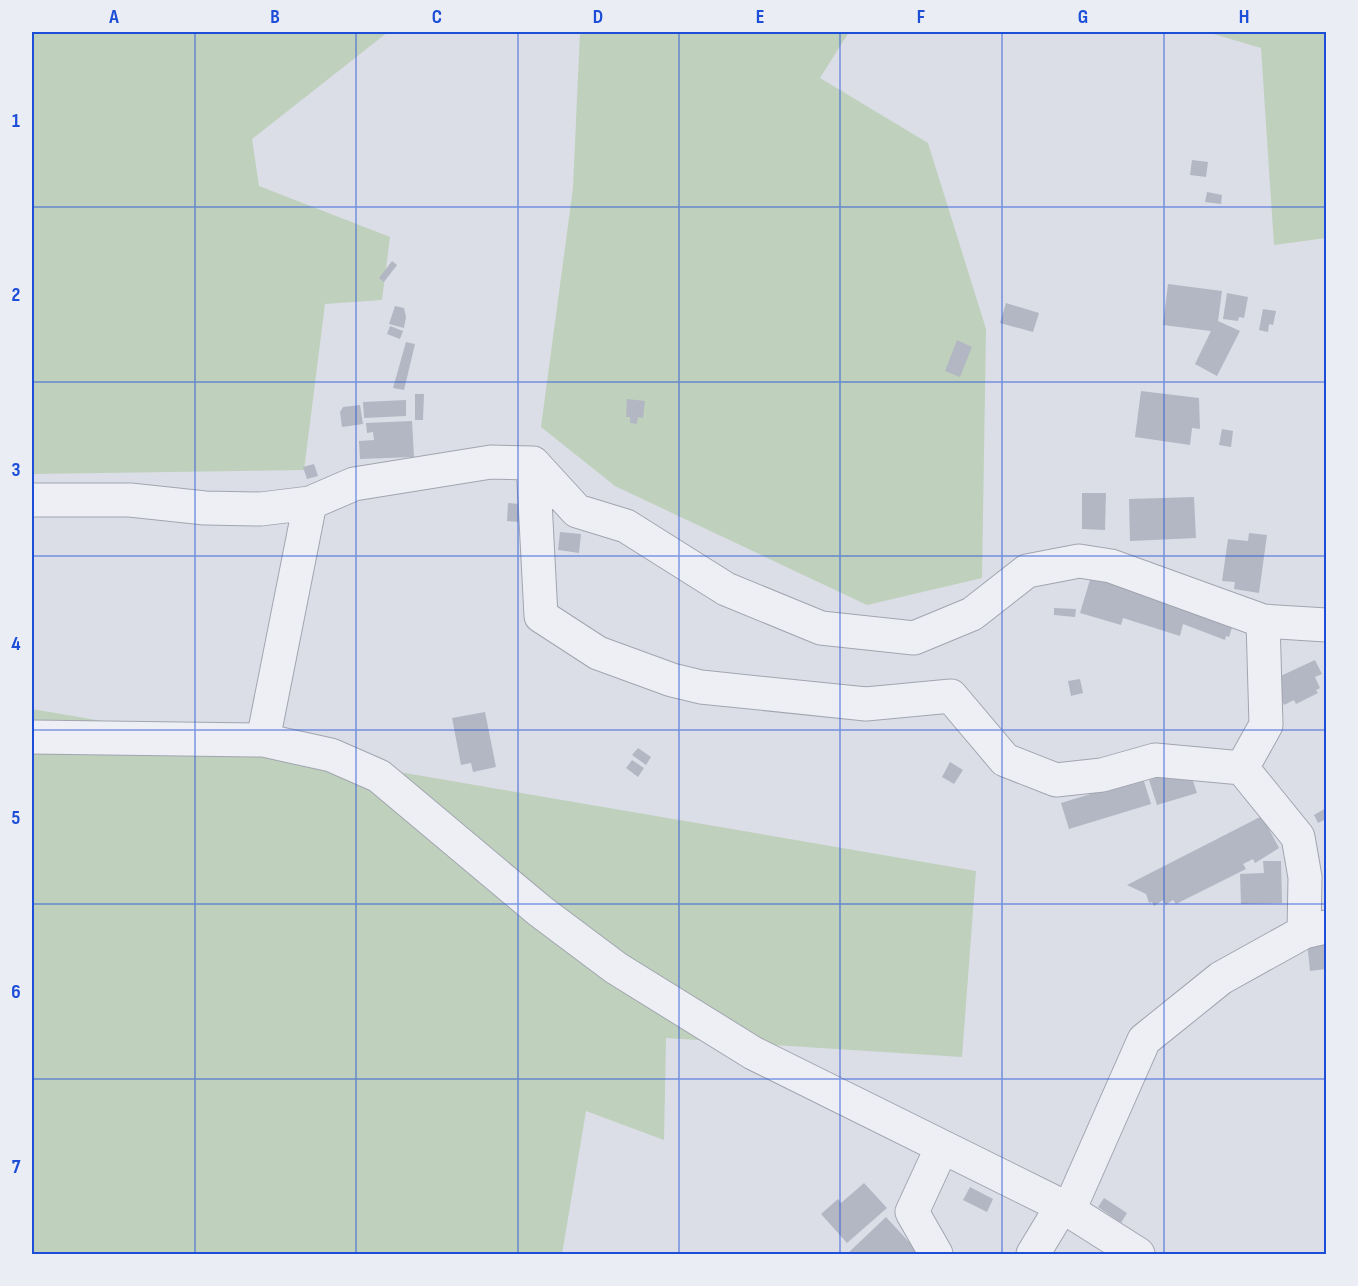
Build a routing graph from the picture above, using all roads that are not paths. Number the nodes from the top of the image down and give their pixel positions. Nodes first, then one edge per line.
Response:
1 (533, 464) junction
2 (32, 500) edge
3 (309, 503) junction
4 (1263, 621) junction
5 (1326, 625) edge
6 (32, 737) edge
7 (263, 740) junction
8 (1242, 768) junction
9 (1315, 929) edge
10 (942, 1147) junction
11 (1065, 1208) junction
12 (936, 1254) edge
13 (1033, 1254) edge
14 (1138, 1254) edge

1 - 3 street
1 - 4 street
1 - 8 street
2 - 3 street
3 - 7 street
4 - 5 street
4 - 8 street
6 - 7 street
7 - 10 street
8 - 9 street
9 - 11 street
10 - 11 street
10 - 12 street
11 - 13 street
11 - 14 street

